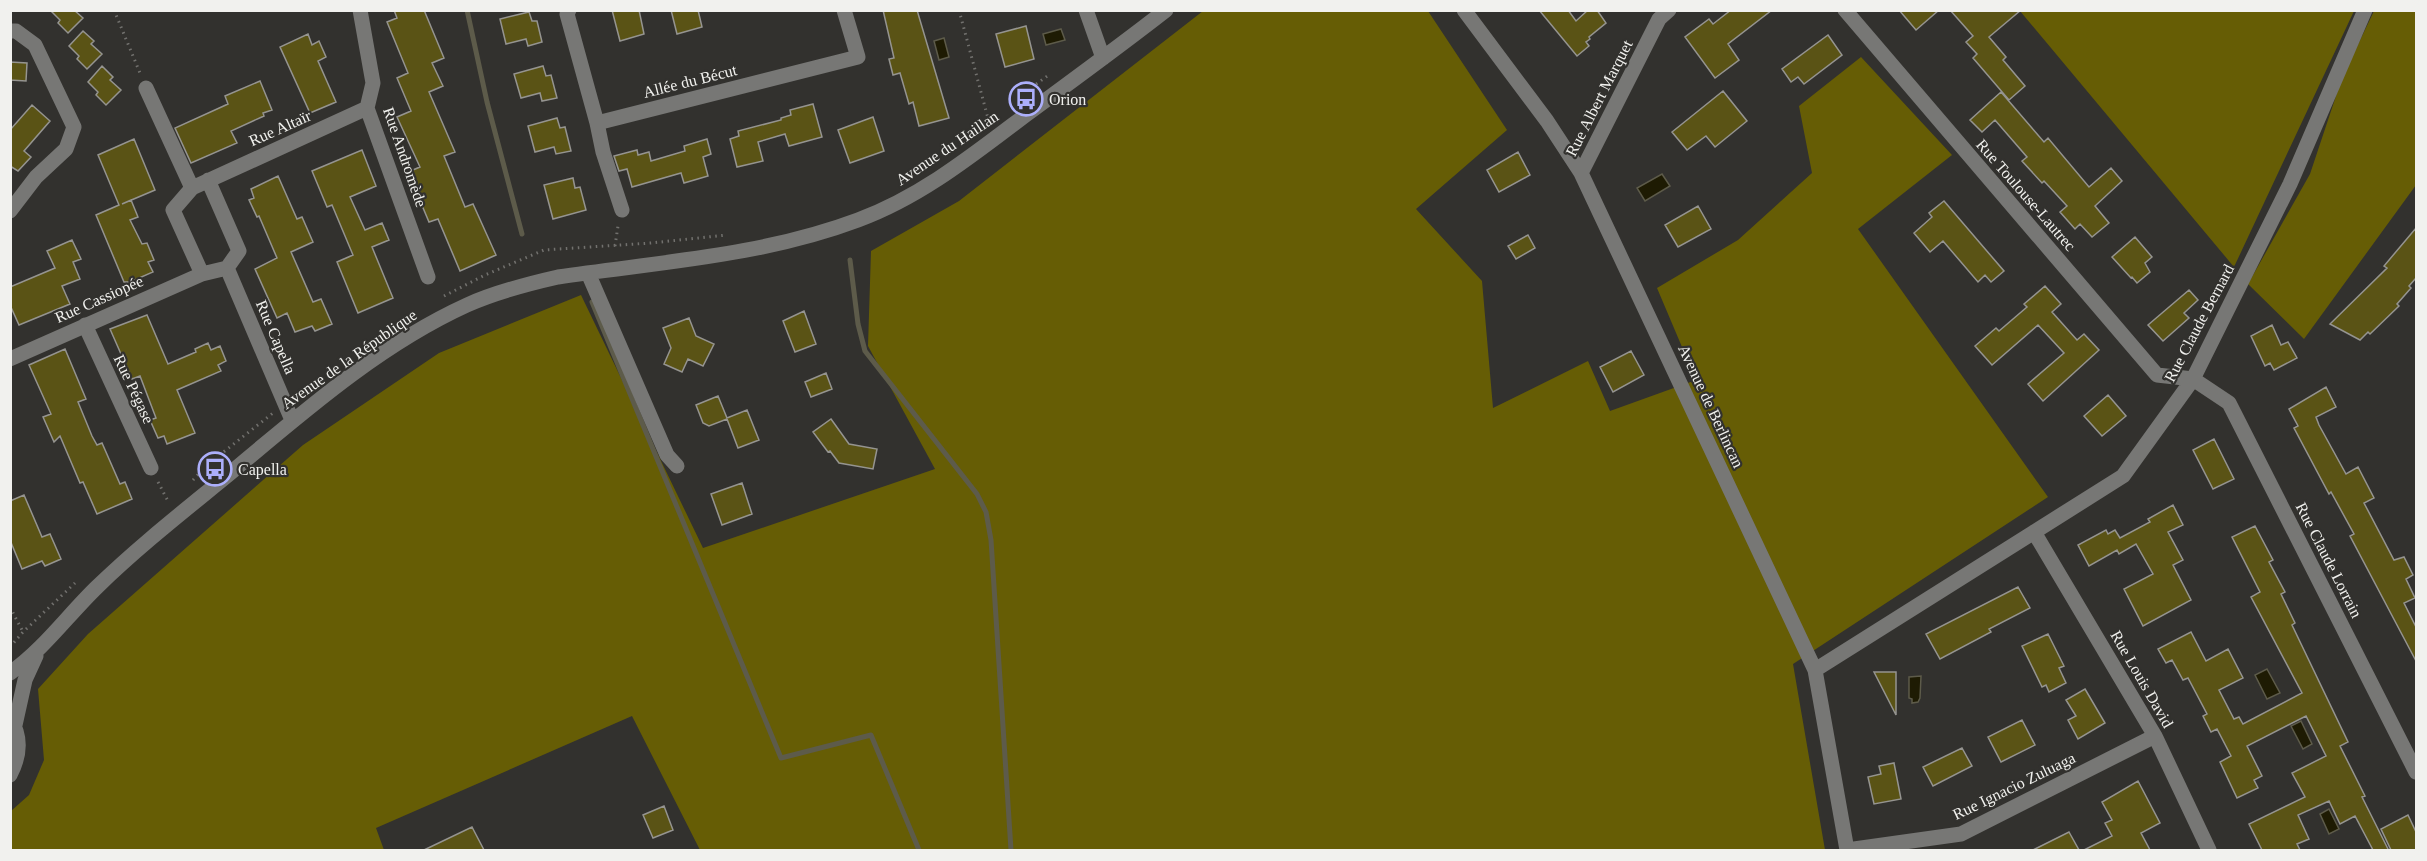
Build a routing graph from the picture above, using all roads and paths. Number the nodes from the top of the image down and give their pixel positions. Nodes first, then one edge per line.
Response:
1 (114, 10) edge
2 (360, 10) edge
3 (569, 10) edge
4 (844, 10) edge
5 (958, 10) edge
6 (1086, 10) edge
7 (1166, 10) edge
8 (1464, 10) edge
9 (1669, 10) edge
10 (1845, 10) edge
11 (2365, 10) edge
12 (13, 31) edge
13 (1102, 58) junction
14 (1053, 72) dead end
15 (146, 88) joint
16 (1010, 104) dead end
17 (367, 108) junction
18 (997, 118) dead end
19 (597, 123) junction
20 (1581, 173) junction
21 (208, 180) junction
22 (192, 188) junction
23 (622, 210) joint
24 (10, 211) edge
25 (858, 220) joint
26 (728, 235) dead end
27 (615, 246) junction
28 (226, 268) junction
29 (588, 273) junction
30 (202, 274) junction
31 (428, 277) dead end
32 (437, 300) dead end
33 (85, 325) junction
34 (10, 359) edge
35 (2193, 379) junction
36 (285, 404) junction
37 (292, 420) junction
38 (677, 466) dead end
39 (151, 468) joint
40 (192, 481) dead end
41 (177, 496) dead end
42 (169, 503) junction
43 (176, 518) junction
44 (2034, 532) junction
45 (75, 583) dead end
46 (10, 607) edge
47 (22, 632) junction
48 (10, 647) edge
49 (40, 648) junction
50 (1815, 670) junction
51 (10, 673) edge
52 (13, 722) edge
53 (2155, 736) junction
54 (2416, 772) edge
55 (10, 775) edge
56 (1847, 850) edge
57 (2209, 850) edge

1 - 15 path
2 - 17 street, Rue Andromède
3 - 19 street
4 - 19 street, Allée du Bécut
5 - 18 path
6 - 13 street
7 - 13 street, Avenue du Haillan
8 - 20 street, Avenue de Berlincan
9 - 20 street, Rue Albert Marquet
10 - 35 street, Rue Toulouse-Lautrec
11 - 35 street, Rue Claude Bernard
12 - 24 street
13 - 25 street, Avenue du Haillan
14 - 16 path
15 - 22 street
17 - 21 street, Rue Altaïr
17 - 31 street, Rue Andromède
19 - 23 street
20 - 50 street, Avenue de Berlincan
21 - 22 street
21 - 28 street
22 - 30 street
23 - 27 path
25 - 29 street, Avenue de la République
26 - 27 path
27 - 32 path
28 - 30 street
28 - 36 street, Rue Capella
29 - 37 street, Avenue de la République
29 - 38 street
30 - 33 street, Rue Cassiopée
33 - 34 street, Rue Cassiopée
33 - 39 street, Rue Pégase
35 - 44 street, Rue Claude Bernard
35 - 54 street, Rue Claude Lorrain
36 - 37 street, Rue Capella
36 - 40 path
37 - 43 street, Avenue de la République
39 - 42 path
41 - 42 path
42 - 43 path
43 - 49 street, Avenue de la République
44 - 50 street, Rue Claude Bernard
44 - 53 street, Rue Louis David
45 - 47 path
46 - 47 path
47 - 48 path
49 - 51 street, Avenue de la République
49 - 52 street, Avenue de la République
50 - 56 street, Avenue de Berlincan
52 - 55 street, Avenue de la République
53 - 56 street, Rue Ignacio Zuluaga
53 - 57 street, Rue Louis David

